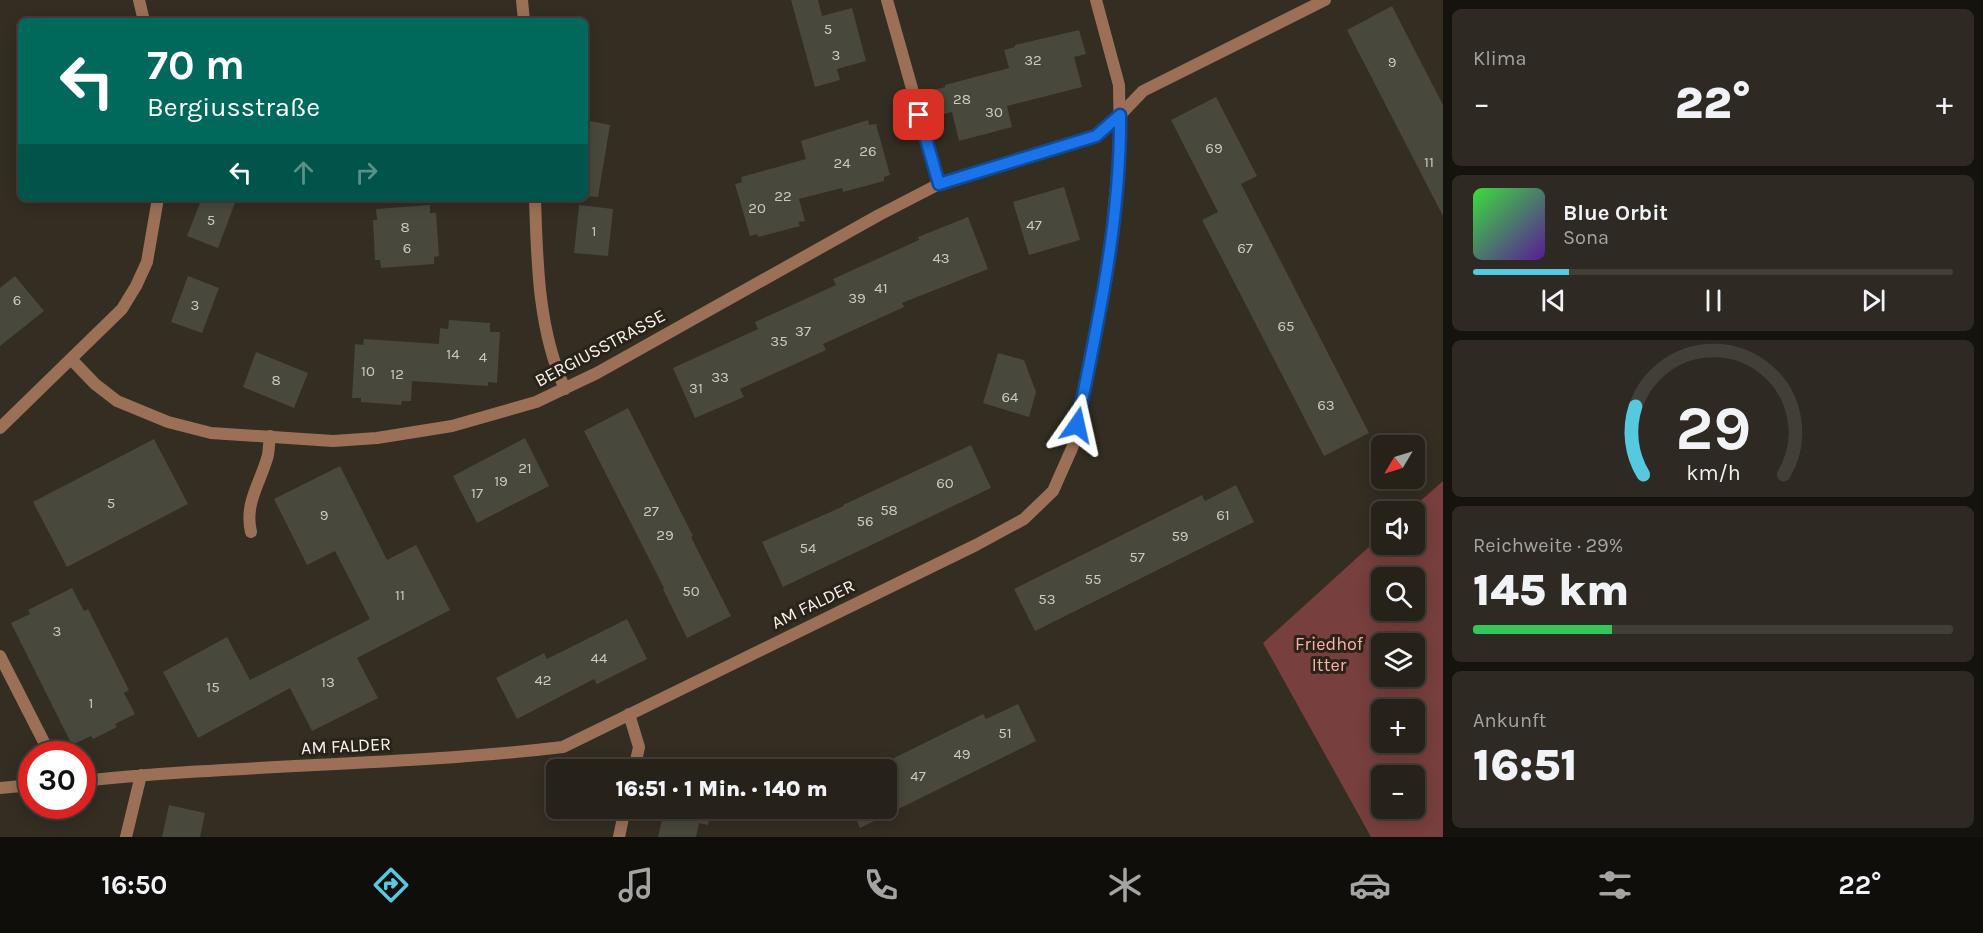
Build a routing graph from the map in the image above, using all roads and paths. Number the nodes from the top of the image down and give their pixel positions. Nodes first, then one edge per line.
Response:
1 (139, 0) edge
2 (522, 0) edge
3 (887, 0) edge
4 (1096, 0) edge
5 (1325, 0) edge
6 (143, 18) edge
7 (524, 18) edge
8 (1120, 115) junction
9 (939, 184) junction
10 (158, 201) edge
11 (535, 201) edge
12 (71, 359) junction
13 (565, 389) junction
14 (0, 428) edge
15 (270, 436) junction
16 (251, 532) dead end
17 (0, 656) edge
18 (629, 714) junction
19 (43, 741) edge
20 (636, 759) edge
21 (141, 775) junction
22 (96, 780) edge
23 (18, 786) edge
24 (0, 788) edge
25 (623, 819) edge
26 (126, 837) edge
27 (619, 837) edge

1 - 6 street
2 - 7 street
3 - 9 street
4 - 8 street, AM FALDER
5 - 8 street, BERGIUSSTRASSE
8 - 9 street, BERGIUSSTRASSE
8 - 18 street, AM FALDER
9 - 13 street, BERGIUSSTRASSE
10 - 12 street
11 - 13 street
12 - 14 street
12 - 15 street, BERGIUSSTRASSE
13 - 15 street, BERGIUSSTRASSE
15 - 16 street
17 - 19 street
18 - 20 street
18 - 21 street, AM FALDER
21 - 22 street, AM FALDER
21 - 26 street
23 - 24 street
25 - 27 street

